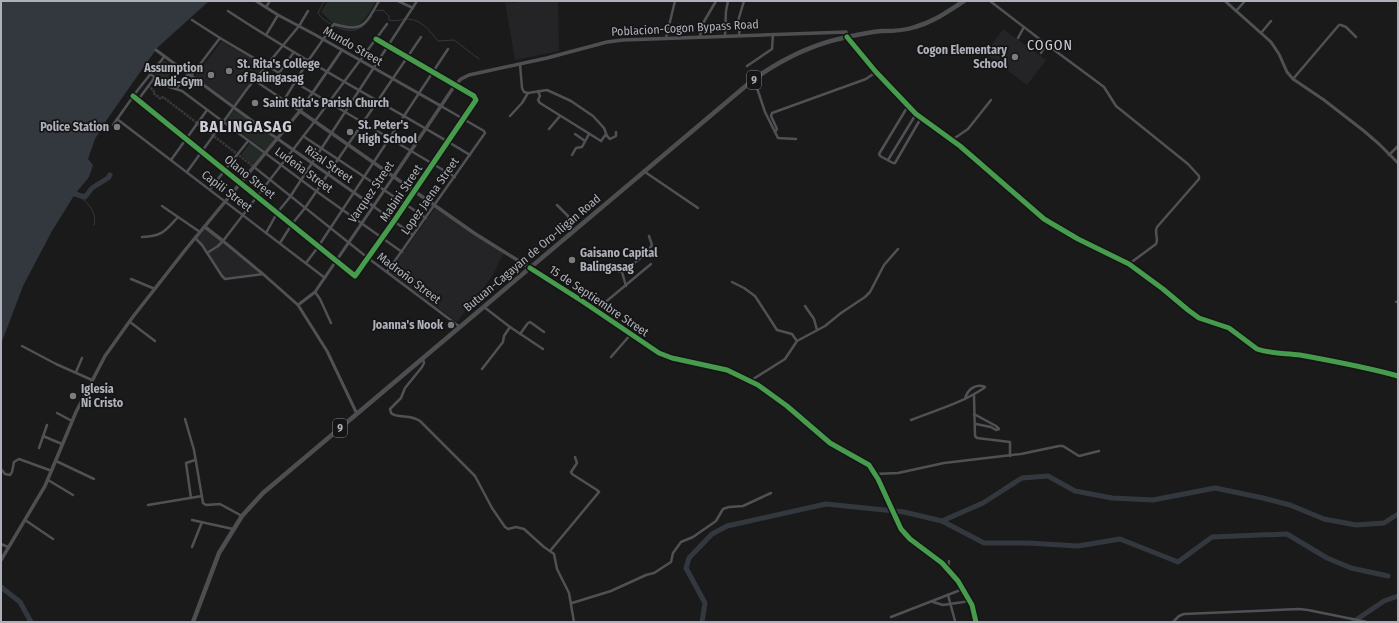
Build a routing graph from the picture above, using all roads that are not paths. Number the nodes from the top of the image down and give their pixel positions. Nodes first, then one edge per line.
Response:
1 (256, 1) edge
2 (270, 1) edge
3 (378, 1) edge
4 (398, 1) edge
5 (417, 1) edge
6 (675, 1) edge
7 (716, 1) edge
8 (728, 1) edge
9 (744, 1) edge
10 (964, 1) edge
11 (990, 1) edge
12 (1225, 1) edge
13 (1245, 1) edge
14 (266, 8) junction
15 (413, 8) junction
16 (228, 11) dead end
17 (308, 11) dead end
18 (1236, 11) junction
19 (278, 15) junction
20 (192, 20) dead end
21 (1271, 21) dead end
22 (387, 24) dead end
23 (299, 26) junction
24 (1024, 27) junction
25 (1261, 33) junction
26 (773, 34) junction
27 (266, 35) junction
28 (739, 35) junction
29 (725, 36) junction
30 (847, 36) junction
31 (421, 37) dead end
32 (700, 37) junction
33 (1356, 37) dead end
34 (220, 38) junction
35 (666, 38) junction
36 (1018, 38) dead end
37 (323, 39) junction
38 (376, 39) junction
39 (1046, 44) junction
40 (283, 45) junction
41 (388, 46) junction
42 (448, 49) dead end
43 (156, 50) dead end
44 (342, 50) junction
45 (294, 52) junction
46 (1041, 53) dead end
47 (164, 57) junction
48 (407, 58) junction
49 (308, 60) junction
50 (359, 60) junction
51 (520, 64) junction
52 (266, 65) junction
53 (747, 66) dead end
54 (373, 68) junction
55 (328, 72) junction
56 (433, 72) junction
57 (876, 72) junction
58 (279, 73) junction
59 (150, 74) junction
60 (189, 75) junction
61 (155, 77) junction
62 (393, 79) junction
63 (754, 79) junction
64 (1293, 79) junction
65 (254, 80) junction
66 (295, 82) junction
67 (344, 82) junction
68 (455, 85) junction
69 (176, 89) junction
70 (359, 91) junction
71 (538, 91) junction
72 (313, 93) junction
73 (418, 93) junction
74 (528, 93) junction
75 (133, 96) junction
76 (138, 100) junction
77 (284, 100) junction
78 (991, 100) dead end
79 (378, 101) junction
80 (328, 103) junction
81 (908, 105) junction
82 (441, 106) junction
83 (234, 107) junction
84 (207, 110) junction
85 (300, 111) junction
86 (345, 112) junction
87 (916, 114) junction
88 (404, 116) junction
89 (510, 116) dead end
90 (560, 116) junction
91 (921, 118) junction
92 (117, 119) junction
93 (464, 119) junction
94 (315, 121) junction
95 (224, 122) junction
96 (363, 123) junction
97 (113, 125) dead end
98 (426, 128) junction
99 (549, 129) dead end
100 (616, 132) dead end
101 (775, 132) junction
102 (332, 133) junction
103 (575, 134) dead end
104 (590, 134) junction
105 (606, 134) junction
106 (303, 136) junction
107 (388, 138) junction
108 (186, 139) junction
109 (278, 139) junction
110 (796, 139) dead end
111 (952, 140) junction
112 (248, 141) junction
113 (585, 141) junction
114 (448, 142) junction
115 (348, 144) junction
116 (1398, 146) edge
117 (322, 148) junction
118 (293, 150) junction
119 (411, 151) junction
120 (202, 152) junction
121 (266, 153) junction
122 (470, 155) junction
123 (572, 155) dead end
124 (1390, 155) junction
125 (338, 159) junction
126 (171, 160) junction
127 (888, 160) junction
128 (374, 162) junction
129 (312, 163) junction
130 (1398, 163) edge
131 (281, 164) junction
132 (432, 164) junction
133 (254, 168) junction
134 (225, 170) junction
135 (188, 172) junction
136 (645, 172) junction
137 (327, 174) junction
138 (364, 176) junction
139 (394, 176) junction
140 (455, 177) junction
141 (301, 179) junction
142 (269, 180) junction
143 (241, 183) junction
144 (210, 189) junction
145 (384, 190) junction
146 (415, 190) junction
147 (316, 191) junction
148 (353, 192) junction
149 (257, 196) junction
150 (290, 197) junction
151 (226, 201) junction
152 (405, 204) junction
153 (436, 205) junction
154 (557, 205) dead end
155 (162, 206) dead end
156 (373, 206) junction
157 (305, 208) junction
158 (698, 208) dead end
159 (342, 209) junction
160 (277, 213) junction
161 (243, 214) junction
162 (178, 217) junction
163 (426, 218) junction
164 (394, 221) junction
165 (362, 223) junction
166 (292, 224) junction
167 (205, 226) junction
168 (330, 228) junction
169 (574, 231) junction
170 (200, 232) junction
171 (266, 233) junction
172 (414, 236) junction
173 (649, 236) dead end
174 (142, 237) dead end
175 (195, 238) junction
176 (382, 238) junction
177 (223, 241) junction
178 (349, 243) junction
179 (280, 244) junction
180 (318, 247) junction
181 (898, 249) dead end
182 (402, 252) junction
183 (207, 253) junction
184 (368, 258) junction
185 (336, 262) junction
186 (306, 263) junction
187 (651, 264) dead end
188 (1129, 264) junction
189 (530, 268) junction
190 (618, 271) junction
191 (387, 272) junction
192 (608, 272) dead end
193 (622, 272) junction
194 (263, 274) junction
195 (353, 275) joint
196 (325, 278) junction
197 (624, 278) junction
198 (131, 279) dead end
199 (732, 282) dead end
200 (626, 286) junction
201 (155, 289) junction
202 (314, 292) junction
203 (298, 305) junction
204 (805, 306) dead end
205 (484, 307) junction
206 (596, 310) junction
207 (129, 321) junction
208 (331, 323) dead end
209 (460, 327) junction
210 (510, 327) junction
211 (817, 330) junction
212 (544, 332) dead end
213 (520, 334) junction
214 (630, 334) junction
215 (155, 341) dead end
216 (798, 341) junction
217 (22, 346) dead end
218 (543, 349) dead end
219 (611, 357) dead end
220 (82, 358) dead end
221 (423, 358) junction
222 (482, 369) dead end
223 (76, 372) junction
224 (1398, 376) edge
225 (92, 380) junction
226 (750, 381) junction
227 (974, 396) junction
228 (965, 399) junction
229 (58, 413) dead end
230 (357, 414) junction
231 (973, 414) junction
232 (185, 419) dead end
233 (911, 420) dead end
234 (72, 421) junction
235 (976, 424) junction
236 (47, 425) dead end
237 (43, 436) junction
238 (62, 444) junction
239 (38, 448) dead end
240 (1099, 452) dead end
241 (1010, 456) junction
242 (575, 457) dead end
243 (195, 460) junction
244 (56, 461) junction
245 (1, 470) edge
246 (52, 471) junction
247 (875, 474) junction
248 (94, 479) dead end
249 (48, 480) junction
250 (771, 493) dead end
251 (73, 495) dead end
252 (202, 496) junction
253 (191, 498) junction
254 (148, 505) dead end
255 (242, 516) junction
256 (24, 520) junction
257 (192, 520) dead end
258 (202, 522) junction
259 (233, 529) junction
260 (53, 539) dead end
261 (1, 544) edge
262 (8, 547) junction
263 (192, 547) dead end
264 (550, 551) junction
265 (1, 560) edge
266 (949, 561) dead end
267 (948, 569) junction
268 (964, 589) junction
269 (948, 595) junction
270 (970, 601) junction
271 (933, 602) junction
272 (572, 603) junction
273 (951, 604) junction
274 (891, 618) dead end
275 (955, 621) dead end
276 (193, 622) edge
277 (574, 622) edge
278 (976, 622) edge
279 (1173, 622) edge
280 (1367, 622) edge

1 - 14 street, Mundo Street
2 - 14 street
3 - 37 street
4 - 15 street
5 - 15 street
6 - 35 street
7 - 32 street
8 - 29 street
9 - 28 street
10 - 30 highway, Butuan-Cagayan de Oro-Iligan Road / 9
11 - 24 street
12 - 18 street
13 - 18 street
14 - 19 street, Mundo Street
15 - 41 street
16 - 27 street
17 - 23 street
18 - 25 street
19 - 23 street, Mundo Street
19 - 27 street
20 - 34 street
21 - 25 street
22 - 38 street
23 - 37 street, Mundo Street
23 - 40 street
24 - 36 street
24 - 39 street
25 - 64 street
26 - 28 main road, Poblacion-Cogon Bypass Road
26 - 30 main road, Poblacion-Cogon Bypass Road
26 - 53 street
27 - 40 street
28 - 29 main road, Poblacion-Cogon Bypass Road
29 - 32 main road, Poblacion-Cogon Bypass Road
30 - 57 street
30 - 63 highway, Butuan-Cagayan de Oro-Iligan Road / 9
31 - 48 street
32 - 35 main road, Poblacion-Cogon Bypass Road
33 - 64 street
34 - 52 street
34 - 60 street
35 - 51 main road, Poblacion-Cogon Bypass Road
37 - 44 street, Mundo Street
37 - 49 street
38 - 41 street
38 - 50 street
39 - 46 street
39 - 188 street
40 - 45 street
40 - 52 street
41 - 48 street
41 - 54 street
42 - 56 street
43 - 47 street, Rizal Street
44 - 50 street, Mundo Street
44 - 55 street
45 - 49 street
45 - 58 street
47 - 59 street
47 - 60 street, Rizal Street
48 - 56 street
48 - 62 street
49 - 55 street
49 - 66 street
50 - 54 street, Mundo Street
50 - 67 street
51 - 68 main road, Poblacion-Cogon Bypass Road
51 - 74 street
52 - 58 street
52 - 65 street
54 - 62 street, Mundo Street
54 - 70 street
55 - 67 street
55 - 72 street
56 - 68 street
56 - 73 street
57 - 81 street
57 - 101 street
58 - 66 street
59 - 61 street, Ludeña Street
59 - 75 street
60 - 69 street
60 - 83 street, Rizal Street
61 - 69 street, Ludeña Street
61 - 76 street
62 - 73 street, Mundo Street
62 - 79 street
63 - 101 street
63 - 136 highway, Butuan-Cagayan de Oro-Iligan Road / 9
64 - 124 street
65 - 77 street, 15 de Septiembre Street
65 - 83 street
66 - 72 street
66 - 77 street
67 - 70 street
67 - 80 street
68 - 82 main road, Varquez Street
68 - 93 street, Mabini Street
69 - 84 street, Ludeña Street
70 - 79 street
70 - 86 street
71 - 74 street
71 - 90 street
71 - 105 street
72 - 80 street
72 - 85 street
73 - 82 street, Mundo Street
73 - 88 street
74 - 89 street
75 - 76 street, Olano Street
75 - 92 street
76 - 108 street, Olano Street
77 - 85 street, 15 de Septiembre Street
78 - 111 street
79 - 88 street
79 - 96 street
80 - 86 street
80 - 94 street
81 - 87 street
81 - 127 street
82 - 93 street
82 - 98 main road, Varquez Street
83 - 95 street
83 - 109 street, Rizal Street
84 - 95 street, Ludeña Street
84 - 108 street
85 - 94 main road, 15 de Septiembre Street
85 - 109 main road
86 - 96 street
86 - 102 street
87 - 91 street
87 - 127 street
88 - 98 street
88 - 107 street
90 - 99 street
90 - 104 street
91 - 111 street
91 - 127 street
92 - 97 street
92 - 126 street, Capili Street
93 - 114 street, Mabini Street
93 - 122 street, Lopez Jaena Street
94 - 102 main road, 15 de Septiembre Street
94 - 106 street
95 - 112 street, Ludeña Street
95 - 120 street
96 - 107 street
96 - 115 street
98 - 114 street
98 - 119 main road, Varquez Street
100 - 105 street
101 - 110 street
102 - 115 main road, 15 de Septiembre Street
102 - 117 street
103 - 113 street
104 - 105 street
104 - 113 street
106 - 117 street
106 - 118 street
107 - 119 street
107 - 128 street
108 - 120 street, Olano Street
108 - 126 street
109 - 118 street, Rizal Street
109 - 121 main road
111 - 188 street
112 - 121 street, Ludeña Street
112 - 134 street
113 - 123 street
114 - 122 street
114 - 132 street, Mabini Street
115 - 125 street
115 - 128 main road, 15 de Septiembre Street
116 - 124 street
117 - 125 street
117 - 129 street
118 - 129 street, Rizal Street
118 - 131 street
119 - 132 street
119 - 139 main road, Varquez Street
120 - 134 street, Olano Street
120 - 135 street
121 - 131 street, Ludeña Street
121 - 133 main road
122 - 140 street, Lopez Jaena Street
124 - 130 street
125 - 137 street
125 - 138 street
126 - 135 street, Capili Street
128 - 138 street
128 - 139 main road, 15 de Septiembre Street
129 - 137 street, Rizal Street
129 - 141 street
131 - 141 street, Ludeña Street
131 - 142 street
132 - 140 street
132 - 146 street, Mabini Street
133 - 142 street, Madroño Street
133 - 143 main road
134 - 143 street, Olano Street
134 - 144 street
135 - 144 street, Capili Street
136 - 158 street
136 - 169 highway, Butuan-Cagayan de Oro-Iligan Road / 9
137 - 147 street
137 - 148 street, Rizal Street
138 - 145 street
138 - 148 street
139 - 145 street, Varquez Street
139 - 146 main road, 15 de Septiembre Street
140 - 153 street, Lopez Jaena Street
141 - 147 street, Ludeña Street
141 - 150 street
142 - 149 street
142 - 150 street, Madroño Street
143 - 149 street, Olano Street
143 - 151 main road
144 - 151 street, Capili Street
145 - 152 street
145 - 156 street, Varquez Street
146 - 152 street, Mabini Street
146 - 153 main road, 15 de Septiembre Street
147 - 157 street
147 - 159 street, Ludeña Street
148 - 156 street, Rizal Street
148 - 159 street
149 - 160 street, Olano Street
149 - 161 street
150 - 157 street, Madroño Street
150 - 160 street
151 - 161 street, Capili Street
151 - 167 main road
152 - 163 street
152 - 164 street, Mabini Street
153 - 163 street, Lopez Jaena Street
153 - 189 main road, 15 de Septiembre Street
154 - 169 street
155 - 162 street
156 - 164 street, Rizal Street
156 - 165 street, Varquez Street
157 - 166 street
157 - 168 street, Madroño Street
159 - 165 street, Ludeña Street
159 - 168 street
160 - 166 street, Olano Street
160 - 171 street
161 - 171 street, Capili Street
161 - 177 street
162 - 170 street
162 - 174 street
163 - 172 street, Lopez Jaena Street
164 - 172 street, Rizal Street
164 - 176 street, Mabini Street
165 - 176 street, Ludeña Street
165 - 178 street, Varquez Street
166 - 179 street
166 - 180 street, Olano Street
167 - 170 main road
167 - 177 main road
168 - 178 street, Madroño Street
168 - 180 street
169 - 189 highway, Butuan-Cagayan de Oro-Iligan Road / 9
170 - 175 main road
171 - 179 street, Capili Street
172 - 182 street, Lopez Jaena Street
173 - 193 street
175 - 183 street
175 - 201 main road
176 - 182 street, Ludeña Street
176 - 184 street, Mabini Street
177 - 183 street
177 - 194 street
178 - 184 street, Madroño Street
178 - 185 street, Varquez Street
179 - 186 street, Capili Street
180 - 185 street, Olano Street
180 - 186 street
181 - 211 street
182 - 191 street, Lopez Jaena Street
183 - 194 street
184 - 191 street, Madroño Street
184 - 195 street, Mabini Street
185 - 195 street, Olano Street
185 - 196 street, Varquez Street
186 - 196 street, Capili Street
187 - 200 street
188 - 224 street
189 - 205 highway, Butuan-Cagayan de Oro-Iligan Road / 9
189 - 206 street, 15 de Septiembre Street
190 - 192 street
190 - 193 street
190 - 197 street
191 - 209 street, Madroño Street
193 - 197 street
194 - 203 street
196 - 202 street, Varquez Street
197 - 200 street
198 - 201 street
199 - 216 street
200 - 206 street
201 - 207 main road
202 - 203 street, Varquez Street
202 - 208 street
203 - 230 street
204 - 211 street
205 - 209 highway, Butuan-Cagayan de Oro-Iligan Road / 9
205 - 210 street
206 - 214 street, 15 de Septiembre Street
207 - 215 street
207 - 225 main road
209 - 221 highway, Butuan-Cagayan de Oro-Iligan Road / 9
210 - 213 street
210 - 222 street
211 - 216 street
212 - 213 street
213 - 218 street
214 - 219 street
214 - 226 street, 15 de Septiembre Street
216 - 226 street
217 - 223 street
220 - 223 street
221 - 230 highway, Butuan-Cagayan de Oro-Iligan Road / 9
221 - 264 street
223 - 225 street
225 - 234 main road
226 - 247 street, 15 de Septiembre Street
227 - 228 street
227 - 228 street
227 - 231 street
228 - 233 street
229 - 234 street
230 - 255 highway, Butuan-Cagayan de Oro-Iligan Road / 9
231 - 235 street
231 - 235 street
232 - 243 street
234 - 238 main road
235 - 241 street
236 - 237 street
237 - 238 street
237 - 239 street
238 - 244 main road
240 - 241 street
241 - 247 street
242 - 264 street
243 - 252 street
243 - 253 street
244 - 246 main road
244 - 248 street
245 - 246 street
246 - 249 main road
247 - 267 street, 15 de Septiembre Street
249 - 251 street
249 - 256 main road
250 - 272 street
252 - 253 street
252 - 255 street
253 - 254 street
255 - 259 highway, Butuan-Cagayan de Oro-Iligan Road / 9
256 - 260 street
256 - 262 main road
257 - 258 street
258 - 259 street
258 - 263 street
259 - 276 highway, Butuan-Cagayan de Oro-Iligan Road / 9
261 - 262 street
262 - 265 main road
264 - 272 street
266 - 267 street
267 - 268 street, 15 de Septiembre Street
268 - 269 street
268 - 270 street, 15 de Septiembre Street
269 - 271 street
269 - 273 street
270 - 273 street
270 - 278 street, 15 de Septiembre Street
271 - 273 street
271 - 274 street
272 - 277 street
273 - 275 street
279 - 280 street

